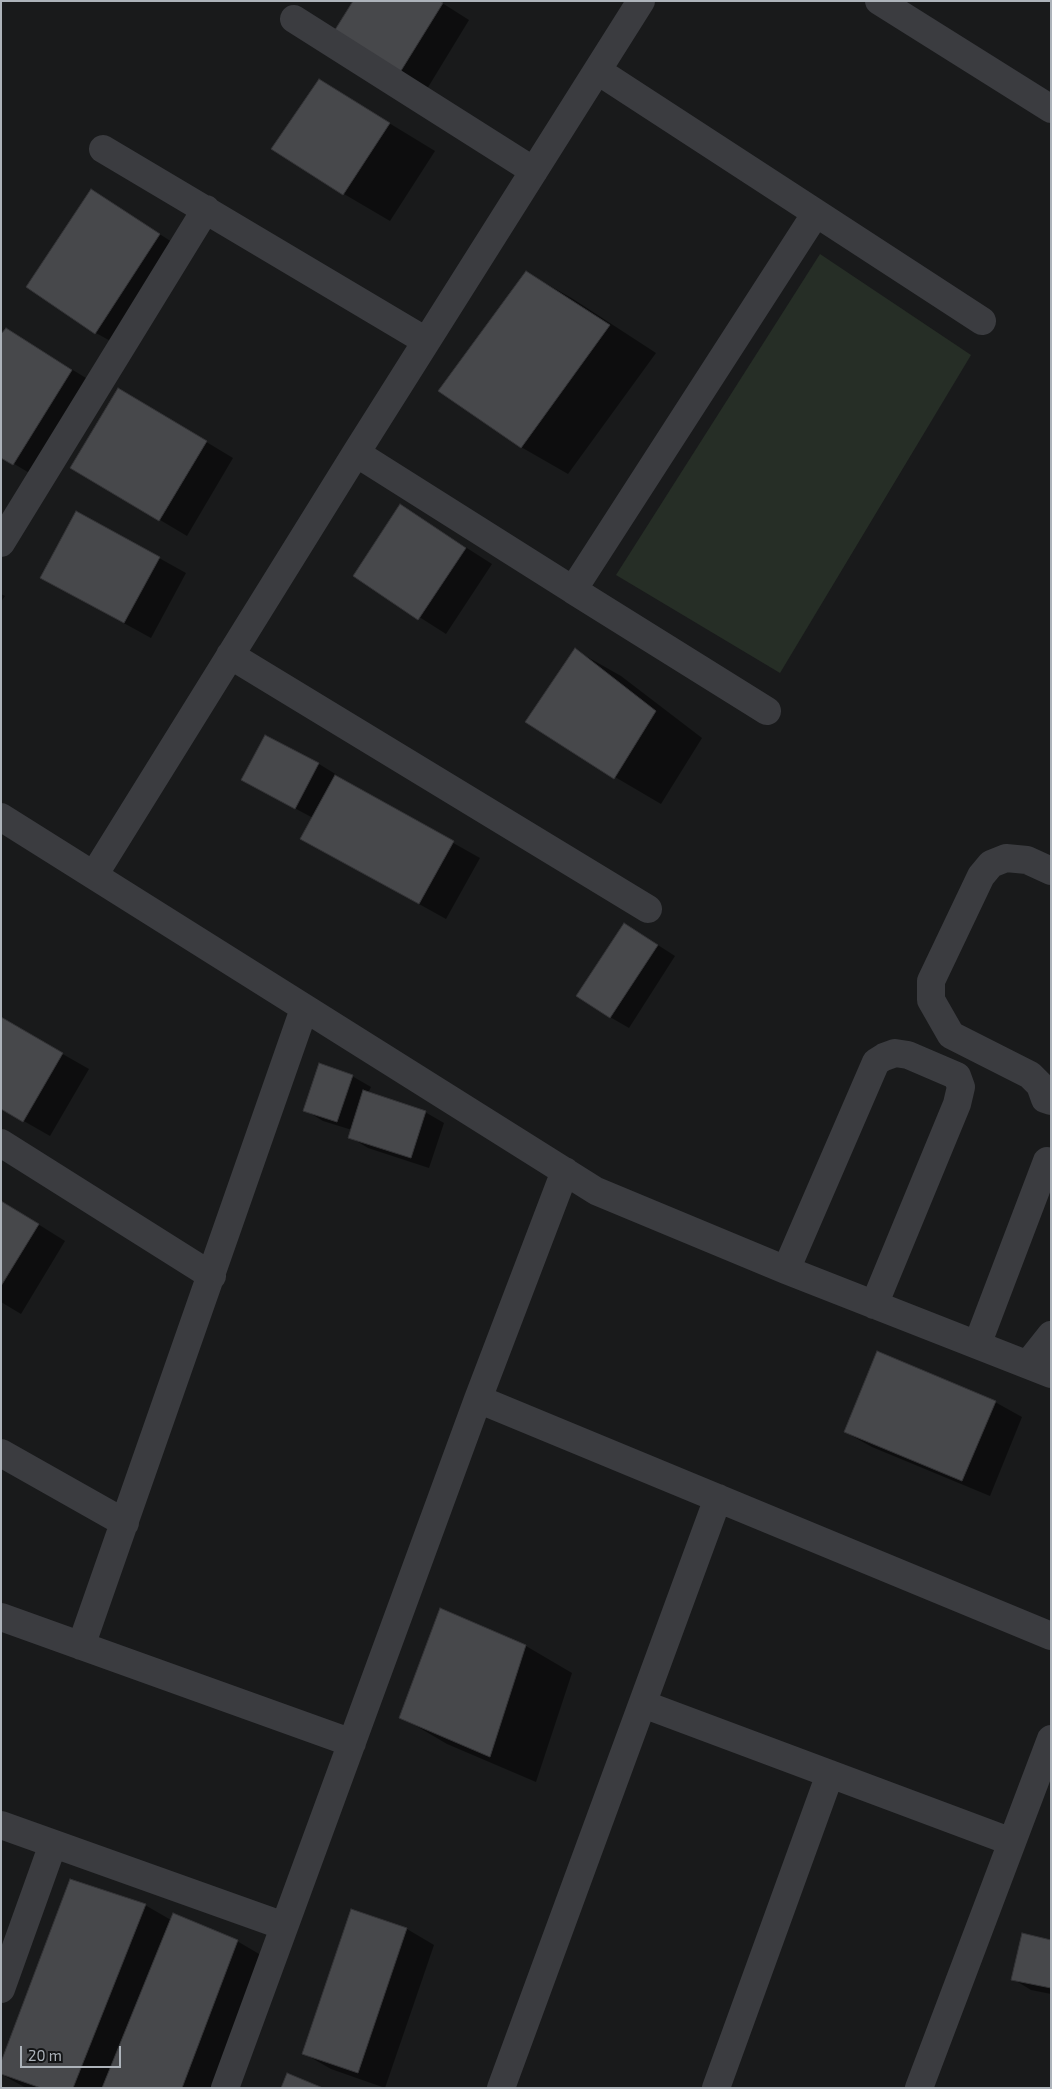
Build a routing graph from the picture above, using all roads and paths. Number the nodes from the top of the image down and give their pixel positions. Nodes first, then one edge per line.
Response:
1 (640, 1) edge
2 (879, 1) edge
3 (294, 19) dead end
4 (598, 71) junction
5 (1051, 109) edge
6 (103, 148) dead end
7 (534, 171) junction
8 (206, 210) junction
9 (816, 213) junction
10 (982, 321) dead end
11 (426, 341) junction
12 (356, 453) junction
13 (1, 544) edge
14 (572, 590) junction
15 (230, 656) junction
16 (767, 711) dead end
17 (1, 817) edge
18 (1051, 871) edge
19 (94, 875) junction
20 (648, 909) dead end
21 (304, 1009) junction
22 (1051, 1102) edge
23 (1, 1143) edge
24 (1046, 1162) dead end
25 (565, 1171) junction
26 (786, 1270) junction
27 (212, 1276) junction
28 (874, 1305) junction
29 (1051, 1334) edge
30 (977, 1345) junction
31 (1039, 1369) edge
32 (478, 1399) junction
33 (1, 1453) edge
34 (718, 1498) junction
35 (124, 1523) junction
36 (1, 1617) edge
37 (1051, 1636) edge
38 (81, 1646) junction
39 (642, 1704) junction
40 (1051, 1739) edge
41 (352, 1743) junction
42 (830, 1774) junction
43 (1, 1825) edge
44 (1012, 1842) junction
45 (53, 1844) junction
46 (284, 1926) junction
47 (1, 1989) edge
48 (926, 2084) edge
49 (225, 2088) edge
50 (501, 2088) edge
51 (716, 2088) edge

1 - 4 street
2 - 5 street
3 - 7 street
4 - 7 street
4 - 9 street
6 - 8 street
7 - 11 street
8 - 11 street
8 - 13 street
9 - 10 street
9 - 14 street
11 - 12 street
12 - 14 street
12 - 15 street
14 - 16 street
15 - 19 street
15 - 20 street
17 - 19 street
18 - 22 street
19 - 21 street
21 - 25 street
21 - 27 street
23 - 27 street
24 - 30 street
25 - 26 street
25 - 32 street
26 - 28 street
26 - 28 street
27 - 35 street
28 - 30 street
29 - 31 street
30 - 31 street
32 - 34 street
32 - 41 street
33 - 35 street
34 - 37 street
34 - 39 street
35 - 38 street
36 - 38 street
38 - 41 street
39 - 42 street
39 - 50 street
40 - 44 street
41 - 46 street
42 - 44 street
42 - 51 street
43 - 45 street
44 - 48 street
45 - 46 street
45 - 47 street
46 - 49 street

